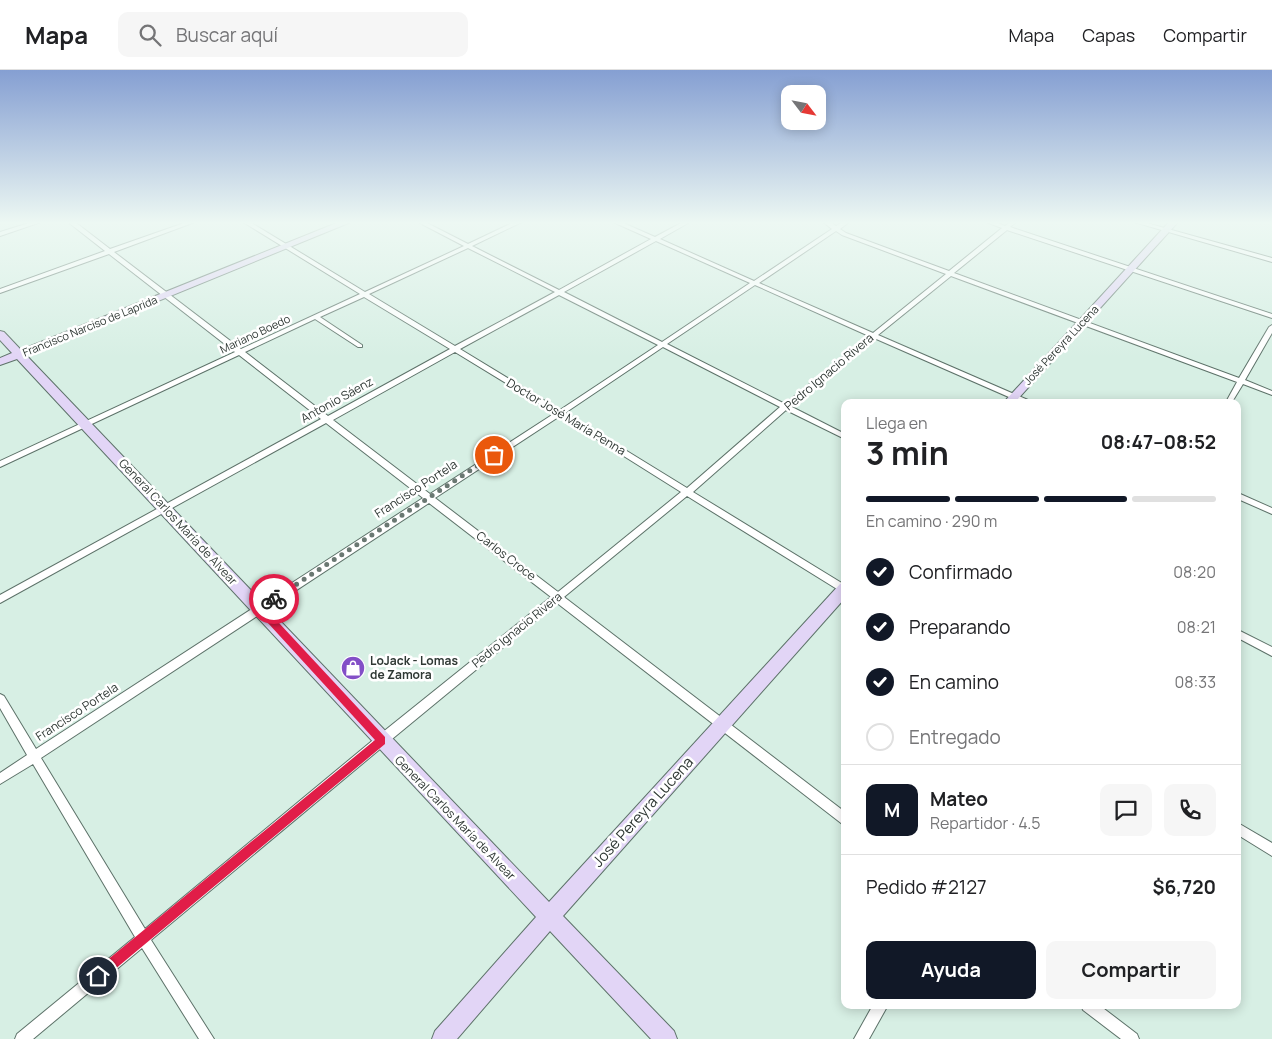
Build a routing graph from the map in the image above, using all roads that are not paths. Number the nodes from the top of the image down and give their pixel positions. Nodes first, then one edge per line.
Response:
1 (67, 267) edge
2 (130, 267) edge
3 (235, 267) edge
4 (320, 267) edge
5 (422, 267) edge
6 (510, 267) edge
7 (606, 267) edge
8 (718, 267) edge
9 (778, 267) edge
10 (931, 267) edge
11 (957, 267) edge
12 (1122, 267) edge
13 (1133, 267) edge
14 (1130, 270) junction
15 (949, 274) junction
16 (754, 283) junction
17 (0, 291) edge
18 (560, 292) junction
19 (365, 294) junction
20 (166, 295) junction
21 (1272, 316) edge
22 (316, 317) junction
23 (1082, 322) junction
24 (1272, 327) edge
25 (0, 334) edge
26 (873, 336) junction
27 (662, 345) junction
28 (360, 346) dead end
29 (455, 350) junction
30 (240, 352) junction
31 (20, 354) junction
32 (0, 362) edge
33 (1241, 381) junction
34 (1272, 392) edge
35 (1009, 399) edge
36 (1012, 399) edge
37 (1230, 399) edge
38 (785, 407) junction
39 (560, 413) junction
40 (327, 419) junction
41 (86, 424) junction
42 (841, 435) edge
43 (0, 464) edge
44 (687, 492) junction
45 (429, 497) junction
46 (1241, 497) edge
47 (166, 508) junction
48 (1272, 511) edge
49 (841, 587) edge
50 (841, 593) edge
51 (558, 596) junction
52 (0, 599) edge
53 (260, 608) junction
54 (1241, 636) edge
55 (1272, 652) edge
56 (0, 699) edge
57 (722, 724) junction
58 (382, 740) junction
59 (36, 756) junction
60 (0, 780) edge
61 (841, 816) edge
62 (1241, 831) edge
63 (1272, 850) edge
64 (550, 916) junction
65 (143, 938) junction
66 (879, 1009) edge
67 (1093, 1009) edge
68 (22, 1039) edge
69 (207, 1039) edge
70 (443, 1039) edge
71 (666, 1039) edge
72 (862, 1039) edge
73 (1132, 1039) edge

1 - 17 street
2 - 20 street, Carlos Croce
3 - 20 street, Francisco Narciso de Laprida
4 - 19 street, Doctor José María Penna
5 - 19 street, Mariano Boedo
6 - 18 street
7 - 18 street, Antonio Sáenz
8 - 16 street
9 - 16 street, Francisco Portela
10 - 15 street
11 - 15 street, Pedro Ignacio Rivera
12 - 14 street
13 - 14 street, José Pereyra Lucena
14 - 21 street
14 - 23 street, José Pereyra Lucena
15 - 23 street
15 - 26 street, Pedro Ignacio Rivera
16 - 26 street
16 - 27 street, Francisco Portela
18 - 27 street
18 - 29 street, Antonio Sáenz
19 - 22 street, Mariano Boedo
19 - 29 street, Doctor José María Penna
20 - 30 street, Carlos Croce
20 - 31 street, Francisco Narciso de Laprida
22 - 28 street
22 - 30 street, Mariano Boedo
23 - 33 street
23 - 36 street, José Pereyra Lucena
24 - 33 street
25 - 31 street, General Carlos María de Alvear
26 - 35 street
26 - 38 street, Pedro Ignacio Rivera
27 - 38 street
27 - 39 street, Francisco Portela
29 - 39 street, Doctor José María Penna
29 - 40 street, Antonio Sáenz
30 - 40 street, Carlos Croce
30 - 41 street, Mariano Boedo
31 - 32 street, Francisco Narciso de Laprida
31 - 41 street, General Carlos María de Alvear
33 - 34 street
33 - 37 street
38 - 42 street
38 - 44 street, Pedro Ignacio Rivera
39 - 44 street, Doctor José María Penna
39 - 45 street, Francisco Portela
40 - 45 street, Carlos Croce
40 - 47 street, Antonio Sáenz
41 - 43 street, Mariano Boedo
41 - 47 street, General Carlos María de Alvear
44 - 49 street, Doctor José María Penna
44 - 51 street, Pedro Ignacio Rivera
45 - 51 street, Carlos Croce
45 - 53 street, Francisco Portela
46 - 48 street
47 - 52 street, Antonio Sáenz
47 - 53 street, General Carlos María de Alvear
50 - 57 street, José Pereyra Lucena
51 - 57 street, Carlos Croce
51 - 58 street, Pedro Ignacio Rivera
53 - 58 street, General Carlos María de Alvear
53 - 59 street, Francisco Portela
54 - 55 street
56 - 59 street
57 - 61 street, Carlos Croce
57 - 64 street, José Pereyra Lucena
58 - 64 street, General Carlos María de Alvear
58 - 65 street, Pedro Ignacio Rivera
59 - 60 street, Francisco Portela
59 - 65 street
62 - 63 street
64 - 70 street, José Pereyra Lucena
64 - 71 street, General Carlos María de Alvear
65 - 68 street, Pedro Ignacio Rivera
65 - 69 street
66 - 72 street
67 - 73 street

